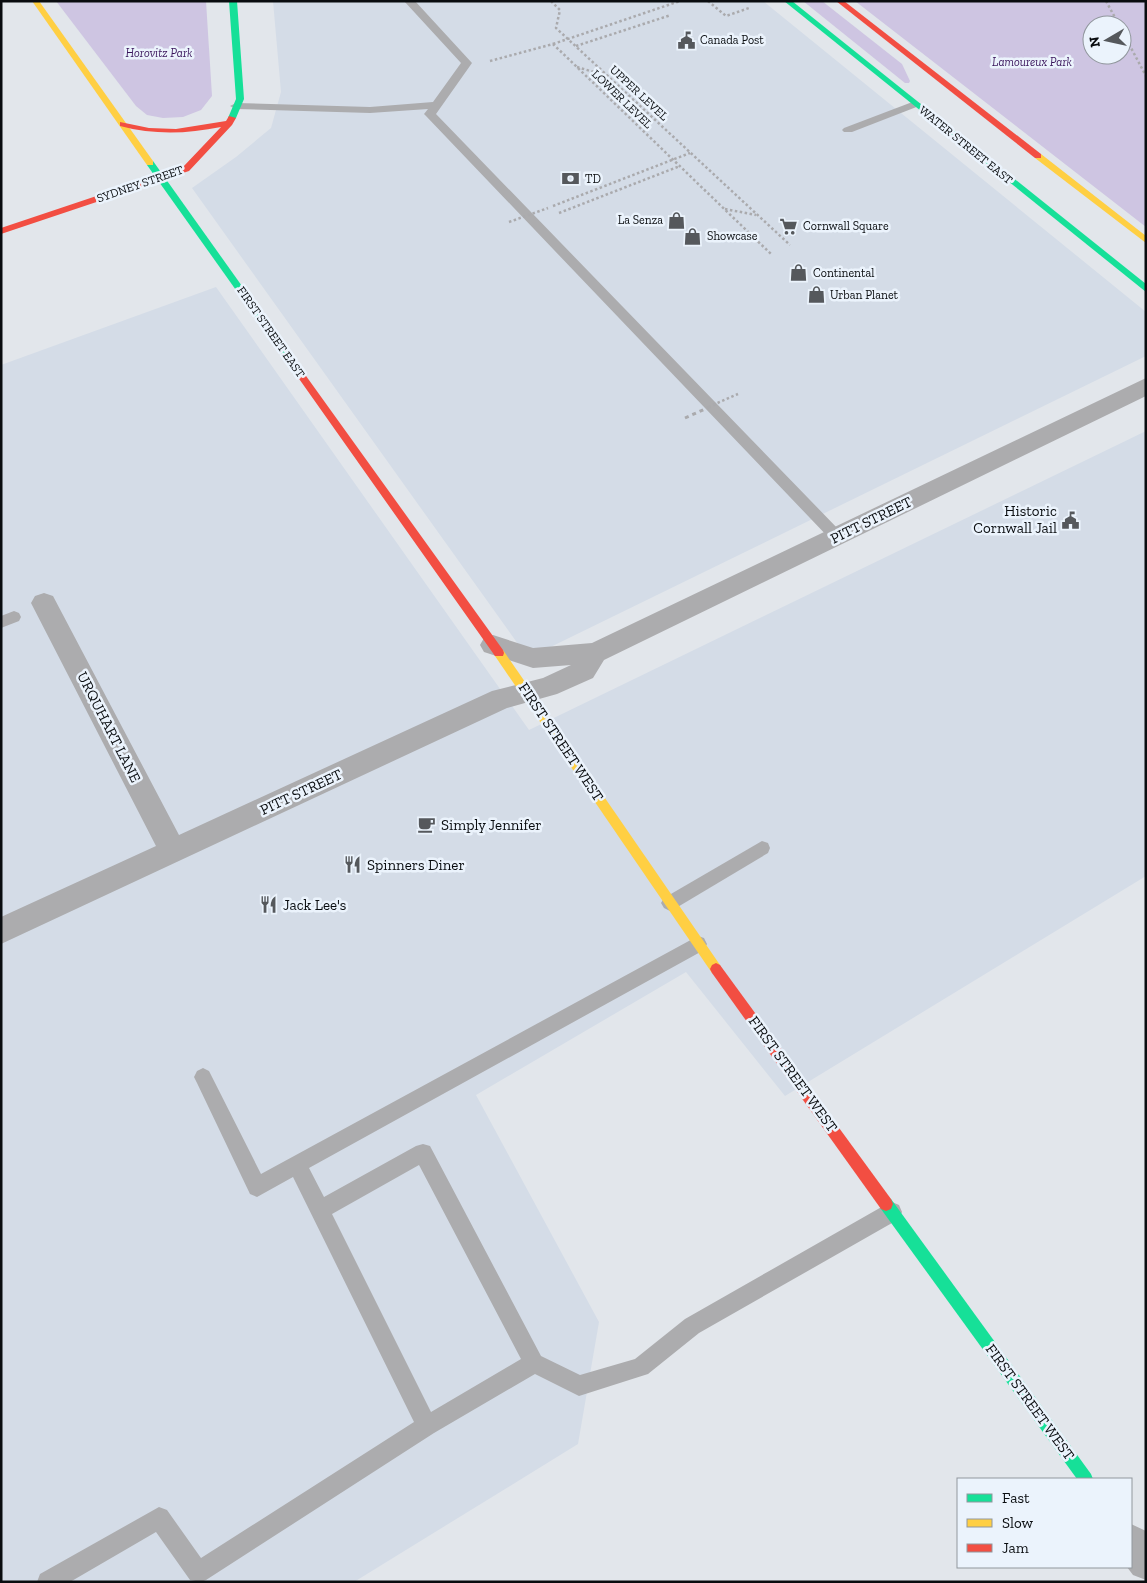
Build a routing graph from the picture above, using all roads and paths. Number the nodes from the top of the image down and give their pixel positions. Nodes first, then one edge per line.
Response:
1 (35, 1) edge
2 (233, 1) edge
3 (409, 1) edge
4 (552, 1) edge
5 (680, 1) edge
6 (708, 1) edge
7 (787, 1) edge
8 (839, 1) edge
9 (1106, 1) edge
10 (749, 8) dead end
11 (671, 15) dead end
12 (1114, 15) edge
13 (569, 39) junction
14 (553, 44) junction
15 (576, 46) junction
16 (1132, 50) edge
17 (467, 63) junction
18 (576, 67) junction
19 (608, 76) junction
20 (1146, 76) edge
21 (919, 102) junction
22 (436, 105) junction
23 (236, 106) junction
24 (229, 123) junction
25 (123, 124) junction
26 (848, 130) dead end
27 (690, 153) junction
28 (673, 160) junction
29 (680, 166) junction
30 (162, 177) junction
31 (724, 208) junction
32 (757, 215) junction
33 (509, 222) dead end
34 (534, 223) junction
35 (1, 231) edge
36 (1146, 240) edge
37 (790, 245) dead end
38 (771, 254) dead end
39 (1146, 289) edge
40 (1146, 386) edge
41 (738, 394) dead end
42 (685, 418) dead end
43 (836, 536) junction
44 (44, 603) dead end
45 (596, 653) junction
46 (500, 654) junction
47 (527, 693) junction
48 (762, 848) dead end
49 (173, 851) junction
50 (670, 903) junction
51 (1, 931) edge
52 (698, 944) junction
53 (203, 1077) dead end
54 (297, 1164) junction
55 (320, 1210) junction
56 (892, 1212) junction
57 (534, 1363) junction
58 (427, 1426) junction
59 (1085, 1478) edge
60 (1132, 1543) edge
61 (1146, 1562) edge
62 (48, 1582) edge

1 - 25 street, FIRST STREET EAST
2 - 23 street, SYDNEY STREET
3 - 17 lane
4 - 13 path, UPPER LEVEL
5 - 13 path
6 - 10 path
7 - 21 street, WATER STREET EAST
8 - 36 street
9 - 12 path
11 - 15 path
13 - 14 path
13 - 15 path, UPPER LEVEL
14 - 17 path
14 - 18 path, LOWER LEVEL
15 - 19 path, UPPER LEVEL
16 - 20 path
17 - 22 lane
18 - 19 path
18 - 28 path, LOWER LEVEL
19 - 27 path, UPPER LEVEL
21 - 26 lane
21 - 39 street, WATER STREET EAST
22 - 23 lane
22 - 34 lane
23 - 24 street, SYDNEY STREET
24 - 25 street
24 - 30 street, SYDNEY STREET
25 - 30 street, FIRST STREET EAST
27 - 28 path
27 - 32 path, UPPER LEVEL
28 - 29 path, LOWER LEVEL
28 - 33 path, bridge
29 - 31 path, LOWER LEVEL
29 - 34 path
30 - 35 street, SYDNEY STREET
30 - 46 street, FIRST STREET EAST
31 - 32 path
31 - 38 path, LOWER LEVEL
32 - 37 path, UPPER LEVEL
34 - 43 lane
40 - 43 street, PITT STREET
41 - 42 path, bridge
43 - 45 street, PITT STREET
44 - 49 street, URQUHART LANE
45 - 46 street, PITT STREET
45 - 47 street, PITT STREET
46 - 47 street, FIRST STREET WEST
47 - 49 street, PITT STREET
47 - 50 street, FIRST STREET WEST
48 - 50 lane
49 - 51 street, PITT STREET
50 - 52 street, FIRST STREET WEST
52 - 54 lane
52 - 56 street, FIRST STREET WEST
53 - 54 lane
54 - 55 lane
55 - 57 lane
55 - 58 lane
56 - 57 lane
56 - 59 street, FIRST STREET WEST
57 - 58 lane
58 - 62 lane
60 - 61 street

